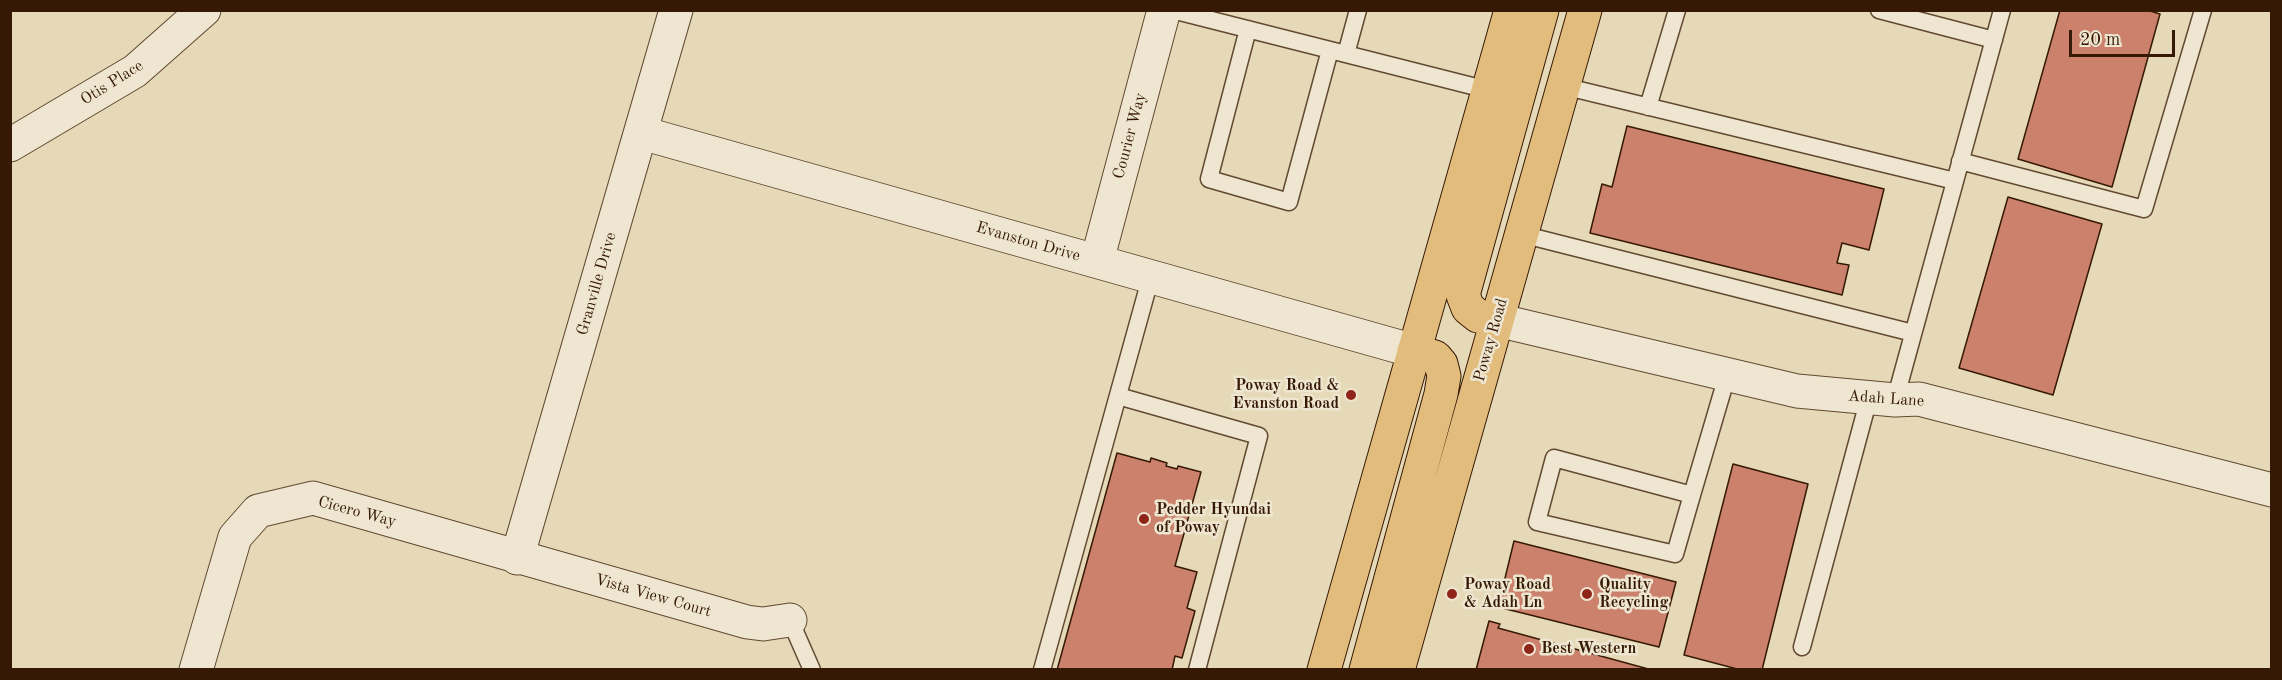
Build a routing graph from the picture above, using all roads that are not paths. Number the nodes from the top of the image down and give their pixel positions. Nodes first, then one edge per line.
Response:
1 (204, 10) edge
2 (676, 10) edge
3 (1164, 10) edge
4 (1172, 10) edge
5 (1358, 10) edge
6 (1511, 10) edge
7 (1542, 10) edge
8 (1585, 10) edge
9 (1677, 10) edge
10 (1879, 10) edge
11 (2002, 10) edge
12 (2203, 10) edge
13 (1248, 29) junction
14 (1994, 40) junction
15 (1338, 52) junction
16 (1563, 86) junction
17 (1488, 90) junction
18 (1648, 107) junction
19 (642, 133) junction
20 (10, 144) edge
21 (1960, 161) junction
22 (1955, 181) junction
23 (1521, 234) junction
24 (1097, 261) junction
25 (1151, 276) junction
26 (1497, 320) junction
27 (1913, 333) junction
28 (1414, 351) junction
29 (1727, 376) junction
30 (1118, 396) junction
31 (1882, 399) junction
32 (2271, 490) edge
33 (1692, 495) junction
34 (517, 558) junction
35 (790, 620) joint
36 (1802, 647) dead end
37 (196, 669) edge
38 (812, 669) edge
39 (1042, 669) edge
40 (1197, 669) edge
41 (1324, 669) edge
42 (1366, 669) edge
43 (1398, 669) edge

1 - 20 street, Otis Place
2 - 19 street, Granville Drive
3 - 24 street, Courier Way
4 - 13 lane
5 - 15 lane
6 - 17 main road
7 - 26 main road
8 - 16 main road, Poway Road
9 - 18 lane
10 - 14 lane
11 - 14 lane
12 - 21 lane
13 - 15 lane
13 - 15 lane
14 - 21 lane
15 - 17 lane
16 - 18 lane
16 - 23 main road, Poway Road
17 - 28 main road
18 - 22 lane
19 - 24 street, Evanston Drive
19 - 34 street, Granville Drive
21 - 22 lane
22 - 27 lane
23 - 26 main road, Poway Road
23 - 27 lane
24 - 25 street, Evanston Drive
25 - 28 street, Evanston Drive
25 - 30 lane
26 - 29 street, Adah Lane
26 - 43 main road, Poway Road
27 - 31 lane
28 - 41 main road
28 - 42 main road
29 - 31 street, Adah Lane
29 - 33 lane
30 - 39 lane
30 - 40 lane
31 - 32 street, Adah Lane
31 - 36 lane
33 - 33 lane
34 - 35 street, Vista View Court
34 - 37 street, Cicero Way
35 - 38 lane

